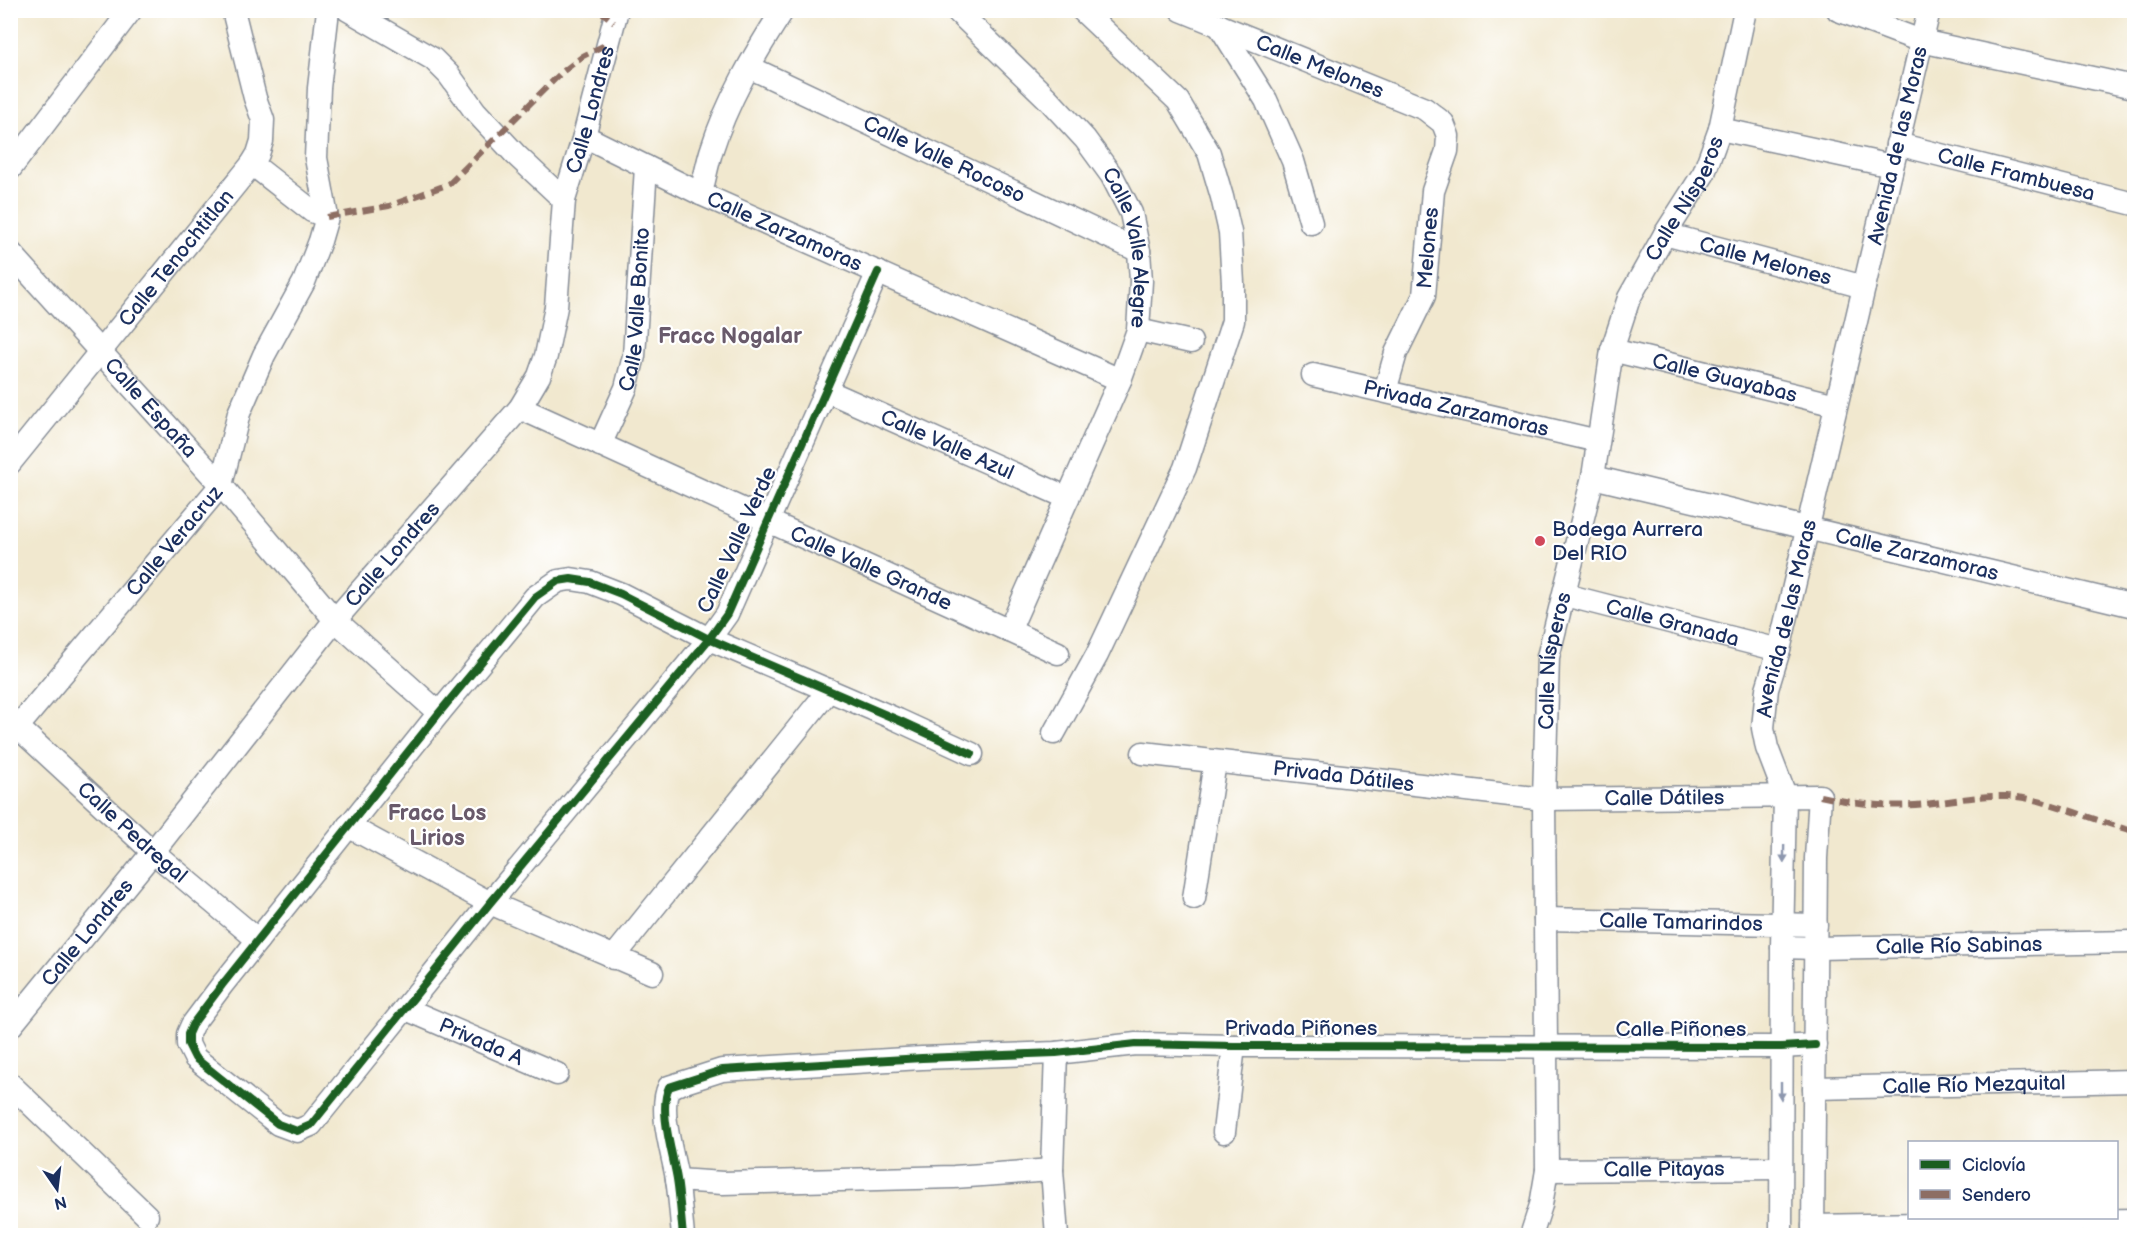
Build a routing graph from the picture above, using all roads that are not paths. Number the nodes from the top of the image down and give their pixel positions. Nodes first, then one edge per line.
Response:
1 (131, 10) edge
2 (233, 10) edge
3 (328, 10) edge
4 (617, 10) edge
5 (783, 10) edge
6 (956, 10) edge
7 (1181, 10) edge
8 (1745, 10) edge
9 (1838, 10) edge
10 (1929, 10) edge
11 (354, 12) edge
12 (1090, 13) edge
13 (1219, 25) junction
14 (1921, 41) junction
15 (749, 67) junction
16 (2134, 87) edge
17 (1425, 109) joint
18 (1720, 129) junction
19 (584, 136) junction
20 (1897, 144) junction
21 (252, 164) junction
22 (1892, 166) junction
23 (646, 167) junction
24 (10, 169) edge
25 (701, 194) junction
26 (564, 200) junction
27 (2134, 204) edge
28 (327, 217) junction
29 (1311, 222) dead end
30 (1665, 234) junction
31 (1139, 251) junction
32 (10, 252) edge
33 (878, 272) junction
34 (1864, 287) junction
35 (1138, 330) junction
36 (1191, 342) dead end
37 (1612, 350) junction
38 (101, 352) junction
39 (1313, 375) dead end
40 (1120, 380) junction
41 (825, 390) junction
42 (1385, 391) junction
43 (1836, 405) junction
44 (520, 408) junction
45 (1598, 441) junction
46 (600, 445) junction
47 (10, 463) edge
48 (1593, 477) junction
49 (222, 485) junction
50 (1068, 498) junction
51 (766, 520) junction
52 (1807, 529) junction
53 (1565, 595) junction
54 (2134, 606) edge
55 (335, 620) junction
56 (1009, 631) junction
57 (709, 639) junction
58 (1779, 650) junction
59 (1058, 652) dead end
60 (829, 690) junction
61 (439, 713) junction
62 (13, 728) edge
63 (1054, 734) dead end
64 (1143, 753) dead end
65 (972, 754) dead end
66 (1215, 762) junction
67 (1785, 795) junction
68 (1544, 799) junction
69 (348, 826) junction
70 (153, 852) junction
71 (1194, 898) dead end
72 (489, 903) junction
73 (1545, 919) junction
74 (1816, 925) junction
75 (1782, 937) junction
76 (258, 940) junction
77 (2134, 942) edge
78 (1816, 948) junction
79 (613, 958) junction
80 (652, 973) dead end
81 (406, 1009) junction
82 (10, 1027) edge
83 (1815, 1045) junction
84 (1234, 1046) junction
85 (1547, 1047) junction
86 (1781, 1047) junction
87 (1056, 1053) junction
88 (557, 1074) dead end
89 (2134, 1081) edge
90 (10, 1084) edge
91 (1814, 1088) junction
92 (1224, 1132) dead end
93 (1781, 1168) junction
94 (1052, 1170) junction
95 (1547, 1170) junction
96 (677, 1180) junction
97 (147, 1216) dead end
98 (2134, 1220) edge
99 (1813, 1231) edge
100 (683, 1236) edge
101 (1057, 1236) edge
102 (1531, 1236) edge
103 (1781, 1236) edge

1 - 24 street
2 - 21 street, Calle Tenochtitlan
3 - 28 street
4 - 19 street, Calle Londres
5 - 15 street
6 - 31 street, Calle Valle Alegre
7 - 13 street, Calle Melones
8 - 18 street, Calle Nísperos
9 - 14 street
10 - 14 street, Avenida de las Moras
11 - 26 street
12 - 63 street
13 - 17 street, Calle Melones
13 - 29 street
14 - 16 street
14 - 20 street, Avenida de las Moras
15 - 25 street
15 - 31 street, Calle Valle Rocoso
17 - 42 street, Melones
18 - 22 street
18 - 30 street, Calle Nísperos
19 - 23 street, Calle Zarzamoras
19 - 26 street, Calle Londres
20 - 22 street, Avenida de las Moras
20 - 27 street, Calle Frambuesa
21 - 28 street
21 - 38 street, Calle Tenochtitlan
22 - 34 street, Avenida de las Moras
23 - 25 street, Calle Zarzamoras
23 - 46 street, Calle Valle Bonito
25 - 33 street, Calle Zarzamoras
26 - 44 street, Calle Londres
28 - 49 street, Calle Veracruz
30 - 34 street, Calle Melones
30 - 37 street, Calle Nísperos
31 - 35 street, Calle Valle Alegre
32 - 38 street, Calle España
33 - 40 street, Calle Zarzamoras
33 - 41 street, Calle Valle Verde
34 - 43 street, Avenida de las Moras
35 - 36 street
35 - 40 street, Calle Valle Alegre
37 - 43 street, Calle Guayabas
37 - 45 street, Calle Nísperos
38 - 47 street, Calle Tenochtitlan
38 - 49 street, Calle España
39 - 42 street, Privada Zarzamoras
40 - 50 street, Calle Valle Alegre
41 - 50 street, Calle Valle Azul
41 - 51 street, Calle Valle Verde
42 - 45 street, Privada Zarzamoras
43 - 52 street, Avenida de las Moras
44 - 46 street, Calle Valle Grande
44 - 55 street, Calle Londres
45 - 48 street, Calle Nísperos
46 - 51 street, Calle Valle Grande
48 - 52 street, Calle Zarzamoras
48 - 53 street, Calle Nísperos
49 - 55 street, Calle España
49 - 62 street, Calle Veracruz
50 - 56 street, Calle Valle Alegre
51 - 56 street, Calle Valle Grande
51 - 57 street, Calle Valle Verde
52 - 54 street, Calle Zarzamoras
52 - 58 street, Avenida de las Moras
53 - 58 street, Calle Granada
53 - 68 street, Calle Nísperos
55 - 61 street, Calle España
55 - 70 street, Calle Londres
56 - 59 street, Calle Valle Grande
57 - 60 street
57 - 61 street
57 - 72 street, Calle Valle Verde
58 - 67 street, Avenida de las Moras
60 - 65 street
60 - 79 street
61 - 69 street
62 - 70 street, Calle Pedregal
64 - 66 street, Privada Dátiles
66 - 68 street, Privada Dátiles
66 - 71 street
67 - 68 street, Calle Dátiles
67 - 74 street, Calle Dátiles
67 -> 75 street, Avenida de las Moras
68 - 73 street, Calle Nísperos
69 - 72 street
69 - 76 street
70 - 76 street, Calle Pedregal
70 - 82 street, Calle Londres
72 - 79 street
72 - 81 street, Calle Valle Verde
73 - 75 street, Calle Tamarindos
73 - 85 street, Calle Nísperos
74 - 75 street, Calle Tamarindos
74 - 78 street
75 - 78 street, Calle Río Sabinas
75 - 86 street, Avenida de las Moras
76 - 81 street, Calle Valle Verde
77 - 78 street, Calle Río Sabinas
78 - 83 street
79 - 80 street
81 - 88 street, Privada A
83 - 86 street, Calle Piñones
83 - 91 street
84 - 85 street, Privada Piñones
84 - 87 street, Privada Piñones
84 - 92 street, Privada Piñones
85 - 86 street, Calle Piñones
85 - 95 street, Calle Nísperos
86 -> 93 street, Avenida de las Moras
87 - 94 street
87 - 96 street, Privada Piñones
89 - 91 street, Calle Río Mezquital
90 - 97 street
91 - 99 street
93 - 95 street, Calle Pitayas
93 - 103 street, Avenida de las Moras
94 - 96 street
94 - 101 street
95 - 102 street, Calle Nísperos
96 - 100 street, Privada Piñones
98 - 99 street

